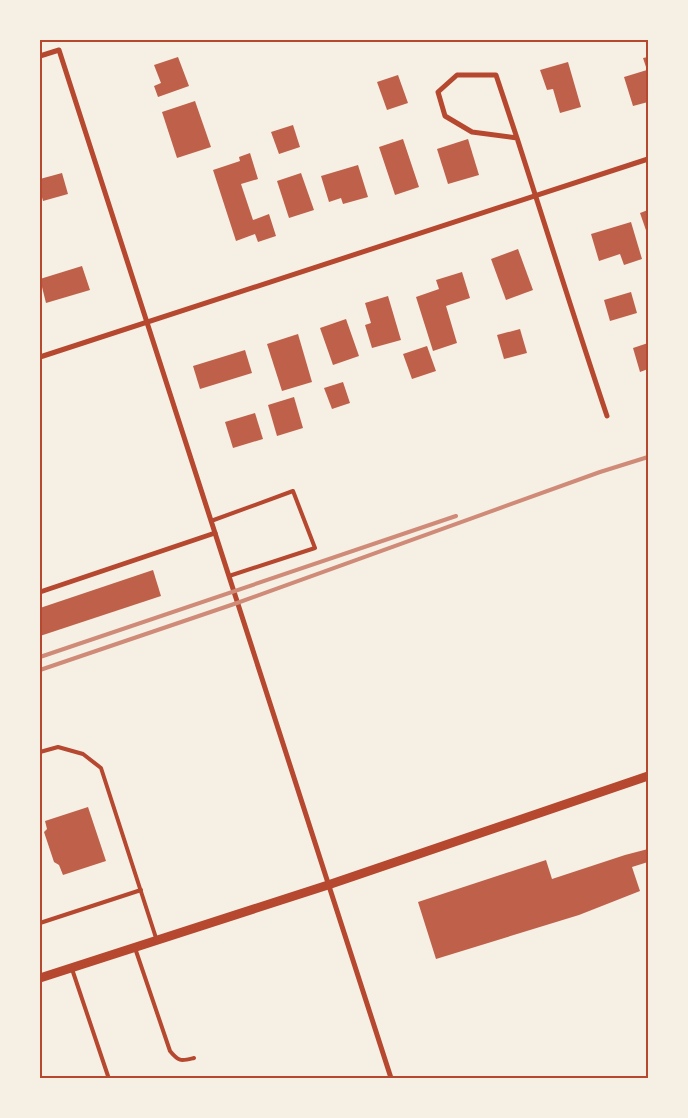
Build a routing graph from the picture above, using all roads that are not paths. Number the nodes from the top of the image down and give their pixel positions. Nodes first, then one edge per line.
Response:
1 (40, 56) edge
2 (517, 138) junction
3 (648, 159) edge
4 (536, 196) junction
5 (147, 322) junction
6 (40, 356) edge
7 (607, 416) dead end
8 (211, 521) junction
9 (215, 533) junction
10 (229, 576) junction
11 (40, 592) edge
12 (40, 752) edge
13 (648, 776) edge
14 (328, 885) junction
15 (141, 890) junction
16 (40, 923) edge
17 (157, 941) junction
18 (135, 948) junction
19 (72, 968) junction
20 (40, 978) edge
21 (194, 1058) dead end
22 (107, 1078) edge
23 (391, 1078) edge

1 - 5 street
2 - 2 street
2 - 4 street
3 - 4 street
4 - 5 street
4 - 7 street
5 - 6 street
5 - 8 street
8 - 9 street
8 - 10 lane
9 - 10 street
9 - 11 street
10 - 14 street
12 - 15 lane
13 - 14 street
14 - 17 street
14 - 23 street
15 - 16 lane
15 - 17 lane
17 - 18 street
18 - 19 street
18 - 21 lane
19 - 20 street
19 - 22 lane

